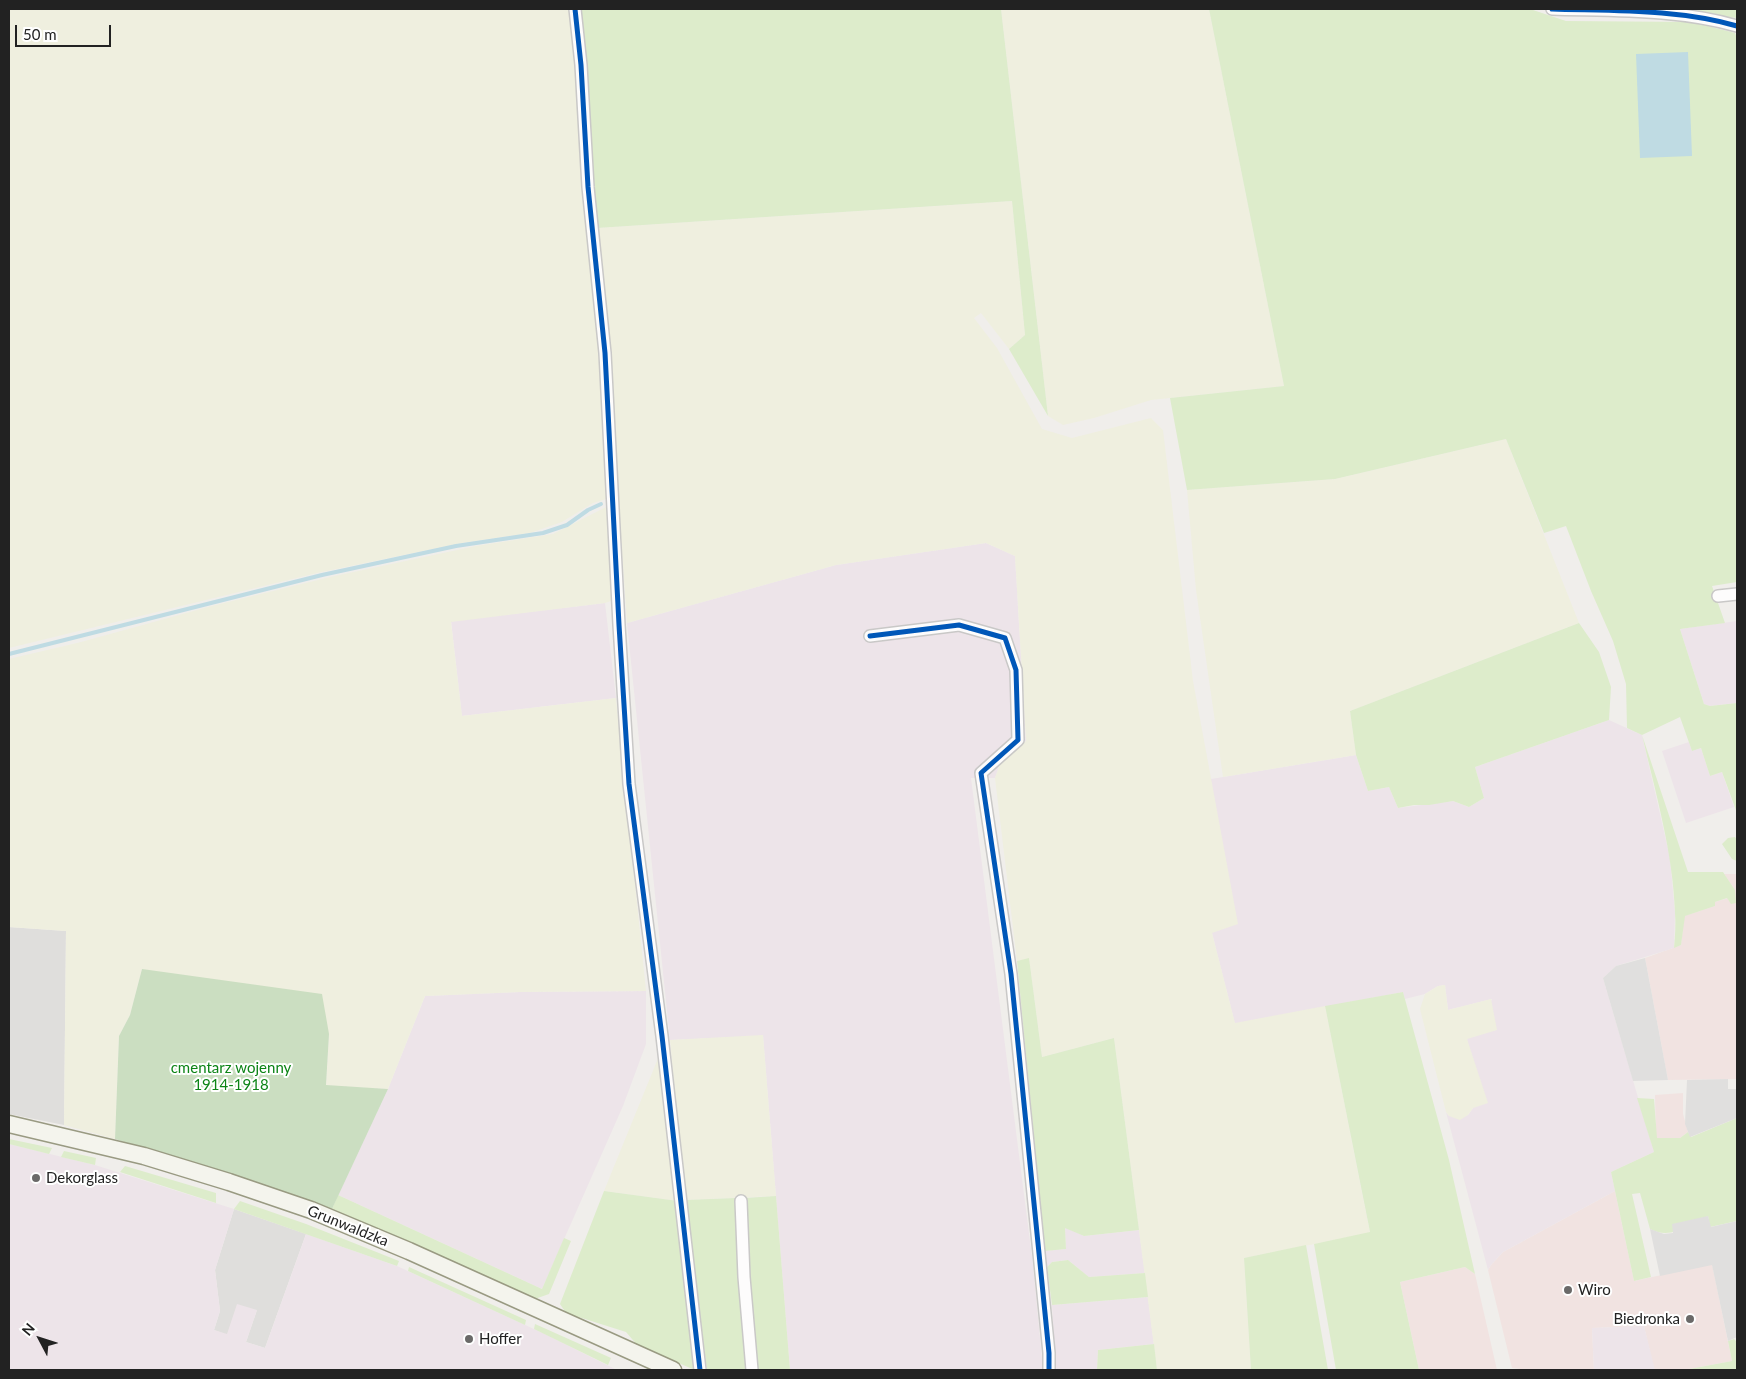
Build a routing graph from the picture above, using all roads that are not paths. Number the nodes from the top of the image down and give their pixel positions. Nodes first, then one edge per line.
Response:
1 (575, 9) edge
2 (1552, 9) edge
3 (1737, 26) edge
4 (1737, 594) edge
5 (1718, 596) dead end
6 (870, 636) dead end
7 (9, 1124) edge
8 (741, 1201) dead end
9 (673, 1370) edge
10 (700, 1370) edge
11 (752, 1370) edge
12 (1049, 1370) edge

1 - 10 street
2 - 3 street
4 - 5 street
6 - 12 street
7 - 9 main road, Grunwaldzka
8 - 11 street

